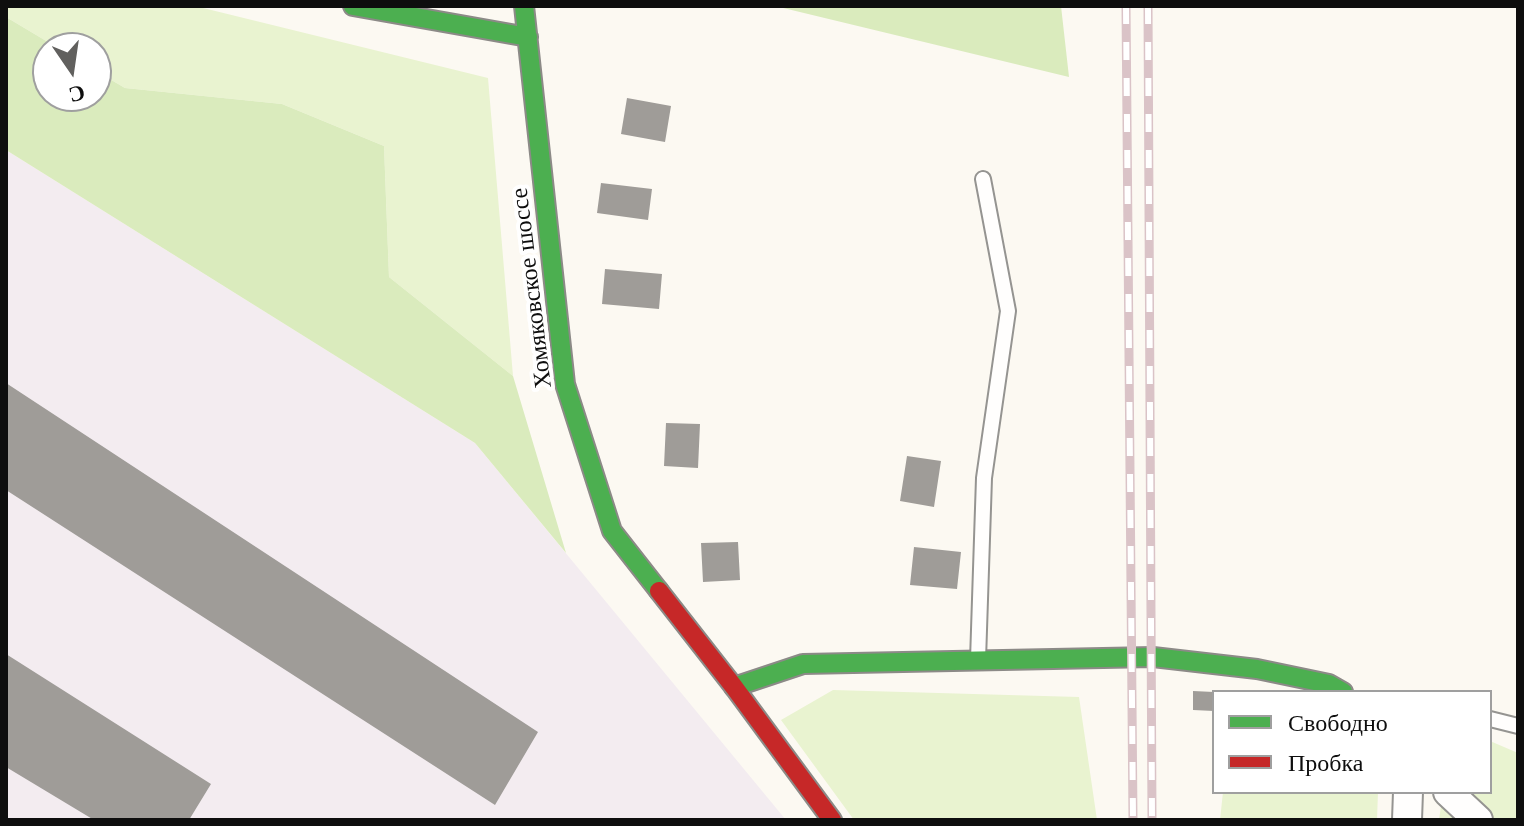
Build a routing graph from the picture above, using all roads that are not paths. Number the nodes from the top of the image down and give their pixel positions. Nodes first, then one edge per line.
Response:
1 (353, 6) edge
2 (524, 6) edge
3 (528, 37) junction
4 (983, 179) dead end
5 (978, 660) junction
6 (734, 687) junction
7 (1340, 690) edge
8 (1492, 720) edge
9 (1518, 726) edge
10 (1408, 794) edge
11 (1450, 794) edge
12 (832, 820) edge
13 (1407, 820) edge
14 (1478, 820) edge

1 - 3 street
2 - 3 street, Хомяковское шоссе
3 - 6 street, Хомяковское шоссе
4 - 5 lane
5 - 6 street
5 - 7 street
6 - 12 street, Хомяковское шоссе
8 - 9 lane
10 - 13 street
11 - 14 street

